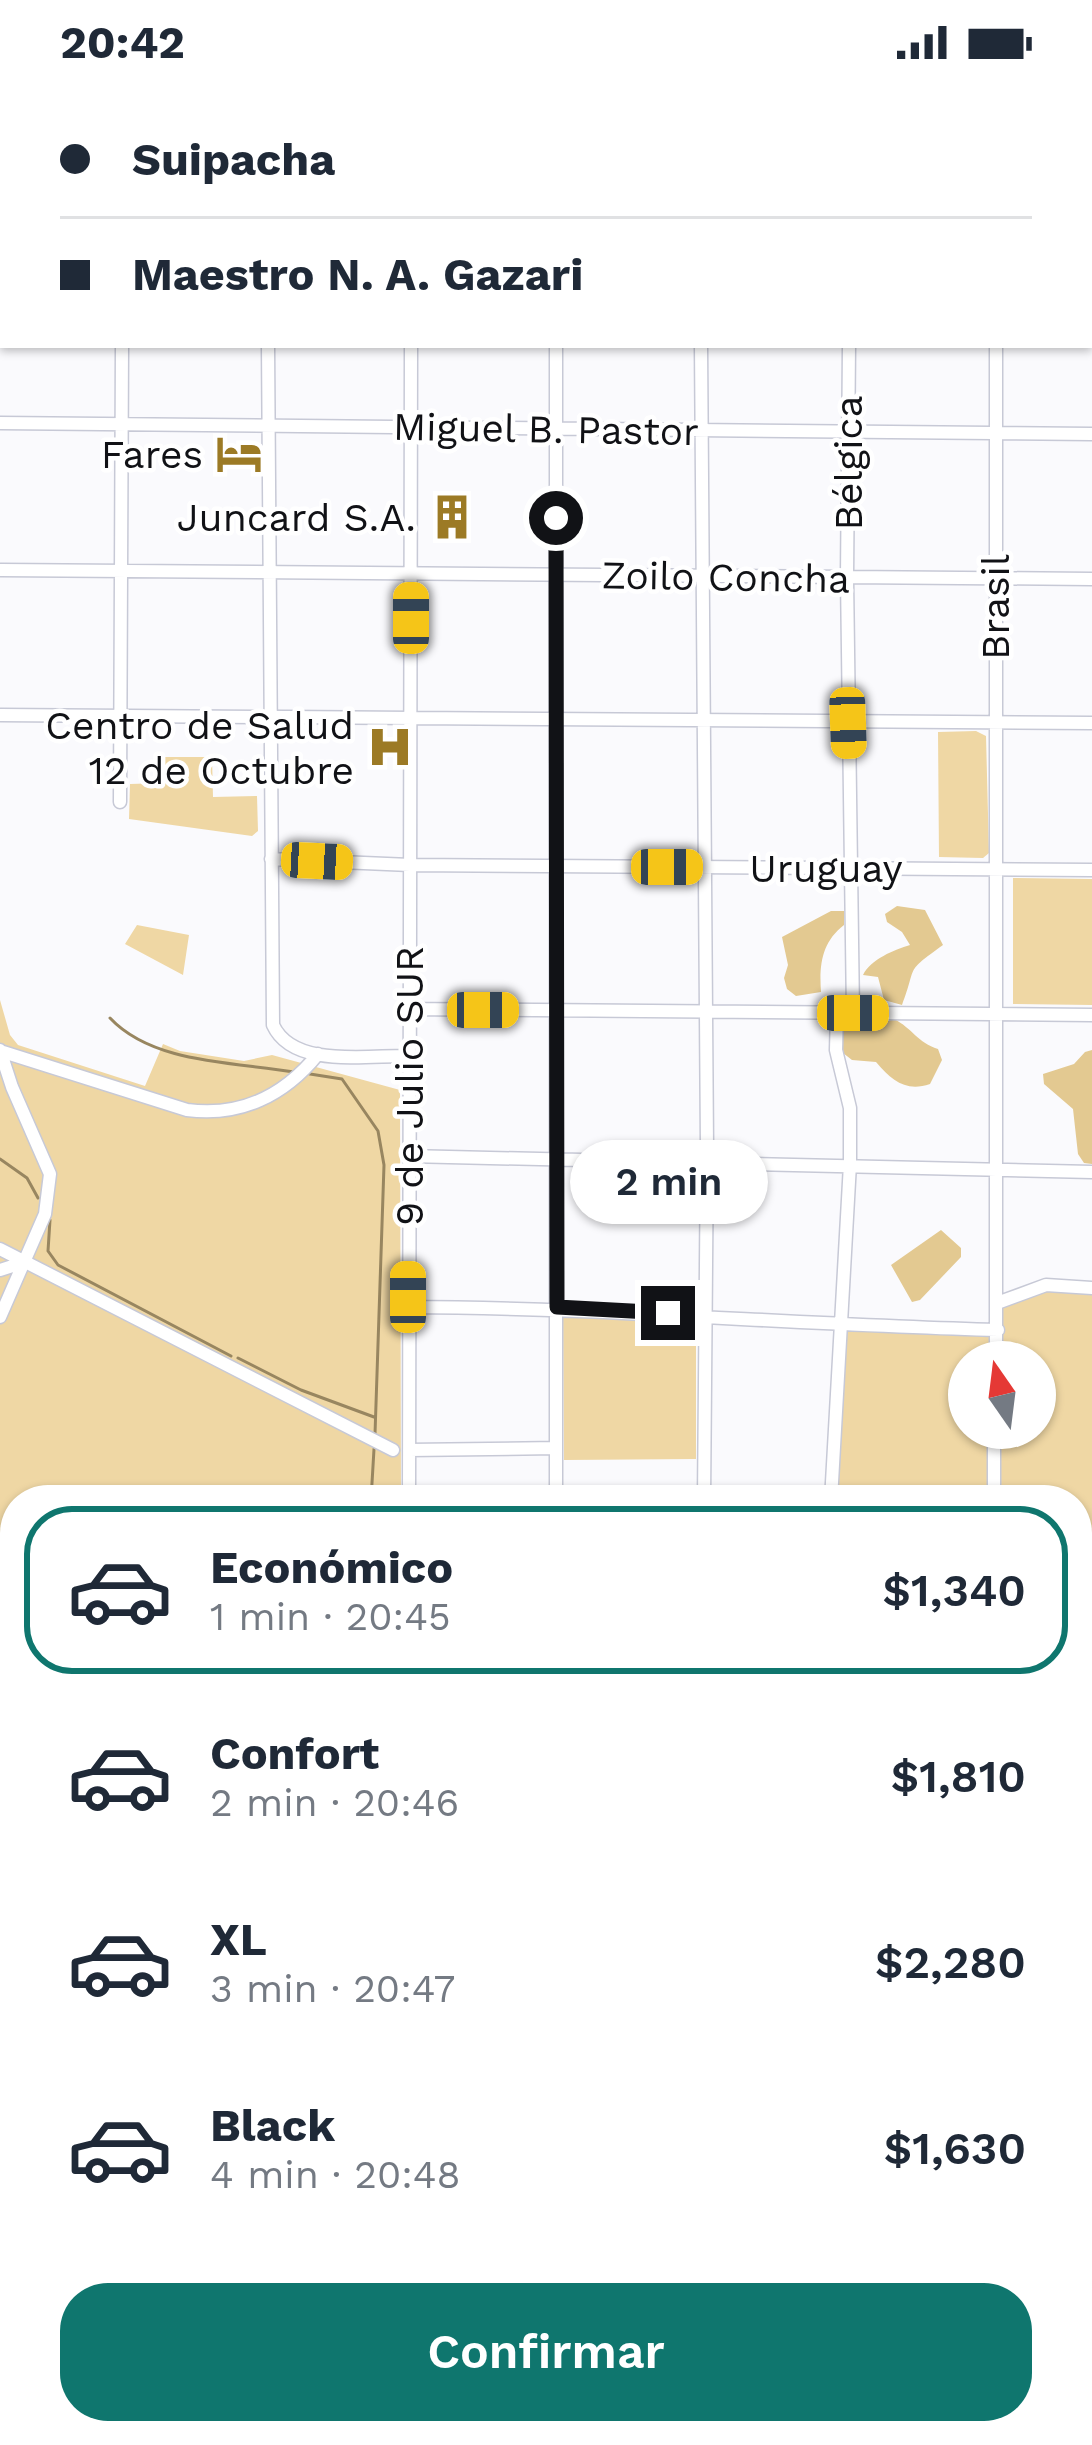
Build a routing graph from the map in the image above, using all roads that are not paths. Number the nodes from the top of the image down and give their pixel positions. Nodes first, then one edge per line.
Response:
1 (122, 348) edge
2 (268, 348) edge
3 (411, 348) edge
4 (556, 348) edge
5 (701, 348) edge
6 (849, 348) edge
7 (996, 348) edge
8 (0, 424) edge
9 (122, 424) junction
10 (267, 426) junction
11 (411, 428) junction
12 (556, 429) junction
13 (701, 431) junction
14 (848, 434) junction
15 (995, 434) junction
16 (1092, 434) edge
17 (0, 570) edge
18 (123, 572) junction
19 (267, 573) junction
20 (411, 574) junction
21 (557, 576) junction
22 (701, 577) junction
23 (847, 578) junction
24 (1092, 579) edge
25 (995, 580) junction
26 (0, 715) edge
27 (119, 717) junction
28 (269, 718) junction
29 (410, 719) junction
30 (557, 720) junction
31 (702, 722) junction
32 (848, 723) junction
33 (995, 723) junction
34 (1092, 723) edge
35 (120, 802) dead end
36 (271, 859) junction
37 (410, 865) junction
38 (557, 866) junction
39 (704, 867) junction
40 (854, 868) junction
41 (997, 869) junction
42 (1092, 870) edge
43 (409, 1009) junction
44 (557, 1010) junction
45 (705, 1011) junction
46 (837, 1013) junction
47 (853, 1013) junction
48 (996, 1013) junction
49 (1092, 1015) edge
50 (0, 1050) edge
51 (318, 1054) junction
52 (409, 1056) junction
53 (408, 1156) junction
54 (557, 1159) junction
55 (706, 1161) junction
56 (850, 1164) junction
57 (996, 1168) junction
58 (1092, 1172) edge
59 (0, 1249) edge
60 (25, 1262) junction
61 (0, 1270) edge
62 (1092, 1288) edge
63 (997, 1303) junction
64 (408, 1306) junction
65 (557, 1307) junction
66 (704, 1315) junction
67 (0, 1317) edge
68 (841, 1326) junction
69 (998, 1330) junction
70 (998, 1341) edge
71 (556, 1448) junction
72 (994, 1449) edge
73 (393, 1450) dead end
74 (409, 1450) junction
75 (409, 1485) edge
76 (556, 1485) edge
77 (704, 1485) edge
78 (832, 1485) edge
79 (994, 1485) edge

1 - 9 street
2 - 10 street
3 - 11 street, 9 de Julio SUR
4 - 12 street
5 - 13 street
6 - 14 street, Bélgica
7 - 15 street, Brasil
8 - 9 street, Miguel B. Pastor
9 - 10 street, Miguel B. Pastor
9 - 18 street
10 - 11 street, Miguel B. Pastor
10 - 19 street
11 - 12 street, Miguel B. Pastor
11 - 20 street, 9 de Julio SUR
12 - 13 street, Miguel B. Pastor
12 - 21 street
13 - 14 street, Miguel B. Pastor
13 - 22 street
14 - 15 street, Miguel B. Pastor
14 - 23 street, Bélgica
15 - 16 street, Miguel B. Pastor
15 - 25 street, Brasil
17 - 18 street, Zoilo Concha
18 - 19 street, Zoilo Concha
18 - 27 street
19 - 20 street, Zoilo Concha
19 - 28 street
20 - 21 street, Zoilo Concha
20 - 29 street, 9 de Julio SUR
21 - 22 street, Zoilo Concha
21 - 30 street
22 - 23 street, Zoilo Concha
22 - 31 street
23 - 25 street, Zoilo Concha
23 - 32 street, Bélgica
24 - 25 street, Zoilo Concha
25 - 33 street, Brasil
26 - 27 street
27 - 28 street
27 - 35 street
28 - 29 street
28 - 36 street
29 - 30 street
29 - 37 street, 9 de Julio SUR
30 - 31 street
30 - 38 street
31 - 32 street
31 - 39 street
32 - 33 street
32 - 40 street, Bélgica
33 - 34 street
33 - 41 street, Brasil
36 - 37 street, Uruguay
36 - 51 street
37 - 38 street, Uruguay
37 - 43 street, 9 de Julio SUR
38 - 39 street, Uruguay
38 - 44 street
39 - 40 street, Uruguay
39 - 45 street
40 - 41 street, Uruguay
40 - 47 street, Bélgica
41 - 42 street, Uruguay
41 - 48 street, Brasil
43 - 44 street
43 - 52 street, 9 de Julio SUR
44 - 45 street
44 - 54 street
45 - 46 street
45 - 55 street
46 - 47 street
46 - 56 street
47 - 48 street
48 - 49 street
48 - 57 street, Brasil
50 - 51 street
50 - 60 street
51 - 52 street
52 - 53 street, 9 de Julio SUR
53 - 54 street
53 - 64 street, 9 de Julio SUR
54 - 55 street
54 - 65 street
55 - 56 street
55 - 66 street
56 - 57 street
56 - 68 street
57 - 58 street
57 - 63 street, Brasil
59 - 60 street
60 - 61 street
60 - 67 street
60 - 73 street
62 - 63 street
63 - 69 street, Brasil
64 - 65 street
64 - 74 street, 9 de Julio SUR
65 - 66 street
65 - 71 street
66 - 68 street
66 - 77 street
68 - 69 street
68 - 78 street
69 - 70 street, Brasil
71 - 74 street
71 - 76 street
72 - 79 street
74 - 75 street

